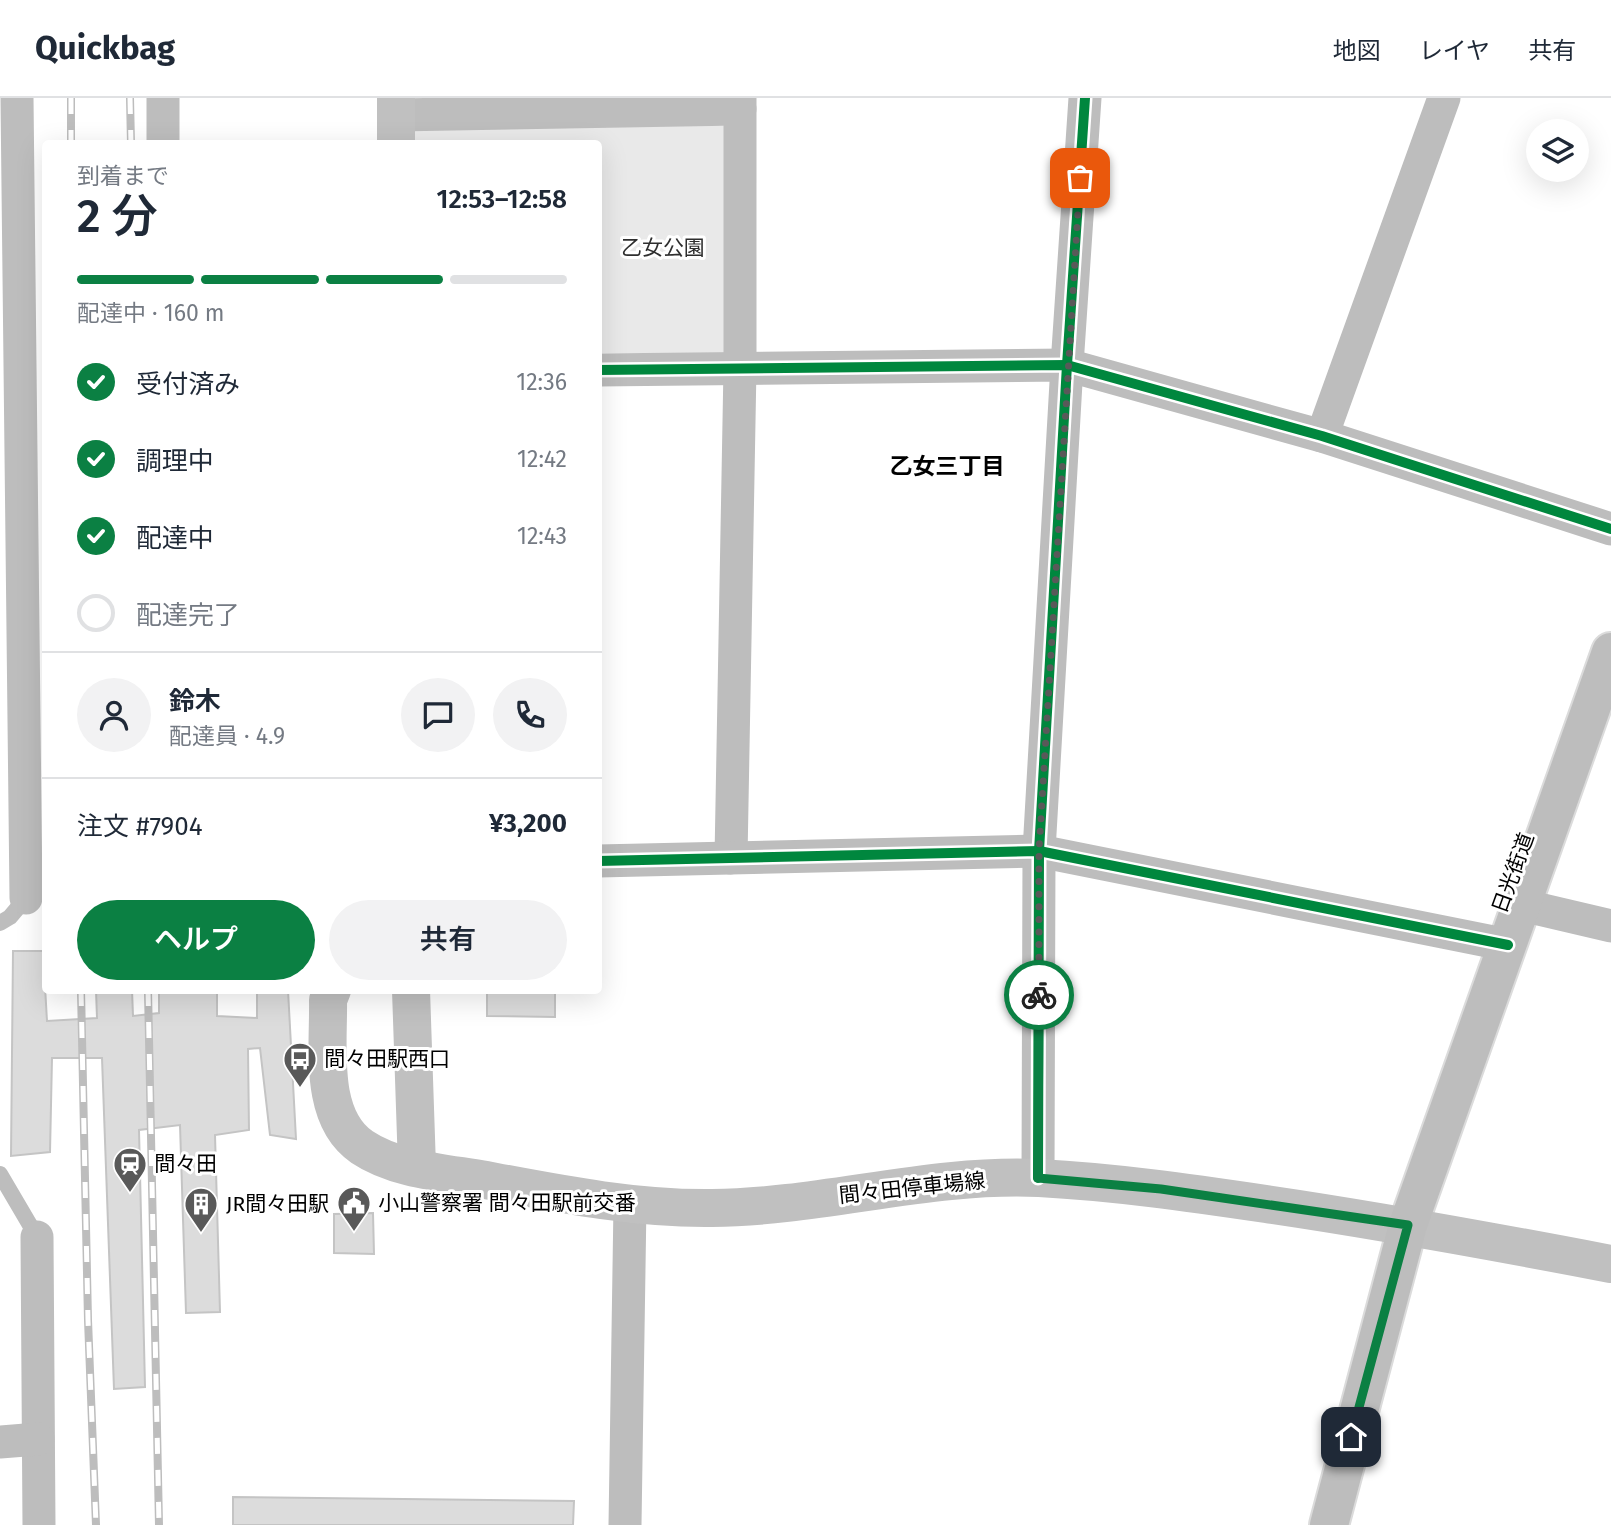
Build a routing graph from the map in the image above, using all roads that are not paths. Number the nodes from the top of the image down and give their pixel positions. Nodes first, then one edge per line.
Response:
1 (17, 98) edge
2 (163, 98) edge
3 (1085, 98) edge
4 (1444, 98) edge
5 (740, 103) edge
6 (396, 119) edge
7 (163, 140) edge
8 (1067, 365) junction
9 (740, 367) junction
10 (602, 370) edge
11 (1322, 436) junction
12 (1611, 528) edge
13 (1611, 652) edge
14 (11, 682) edge
15 (1039, 851) junction
16 (731, 858) junction
17 (602, 861) edge
18 (26, 898) joint
19 (1522, 905) junction
20 (0, 923) edge
21 (1611, 926) edge
22 (1508, 945) junction
23 (330, 994) edge
24 (411, 994) edge
25 (417, 1167) junction
26 (0, 1174) edge
27 (1038, 1178) junction
28 (630, 1204) junction
29 (1408, 1225) junction
30 (37, 1237) joint
31 (1611, 1264) edge
32 (38, 1439) junction
33 (0, 1442) edge
34 (39, 1525) edge
35 (625, 1525) edge
36 (1329, 1525) edge

1 - 14 street
2 - 7 street
3 - 8 street
4 - 11 street
5 - 6 street
5 - 9 street
8 - 9 street
8 - 11 street
8 - 15 street
9 - 10 street
9 - 16 street
11 - 12 street
13 - 19 highway, 日光街道
14 - 18 street
15 - 16 street
15 - 22 street
15 - 27 street
16 - 17 street
18 - 20 lane
19 - 21 street
19 - 22 highway, 日光街道
22 - 29 highway, 日光街道
23 - 25 main road, 間々田停車場線
24 - 25 main road
25 - 28 main road, 間々田停車場線
26 - 30 lane
27 - 28 main road, 間々田停車場線
27 - 29 main road, 間々田停車場線
28 - 35 street
29 - 31 main road, 間々田停車場線
29 - 36 highway, 日光街道
30 - 32 street
32 - 33 street
32 - 34 street

